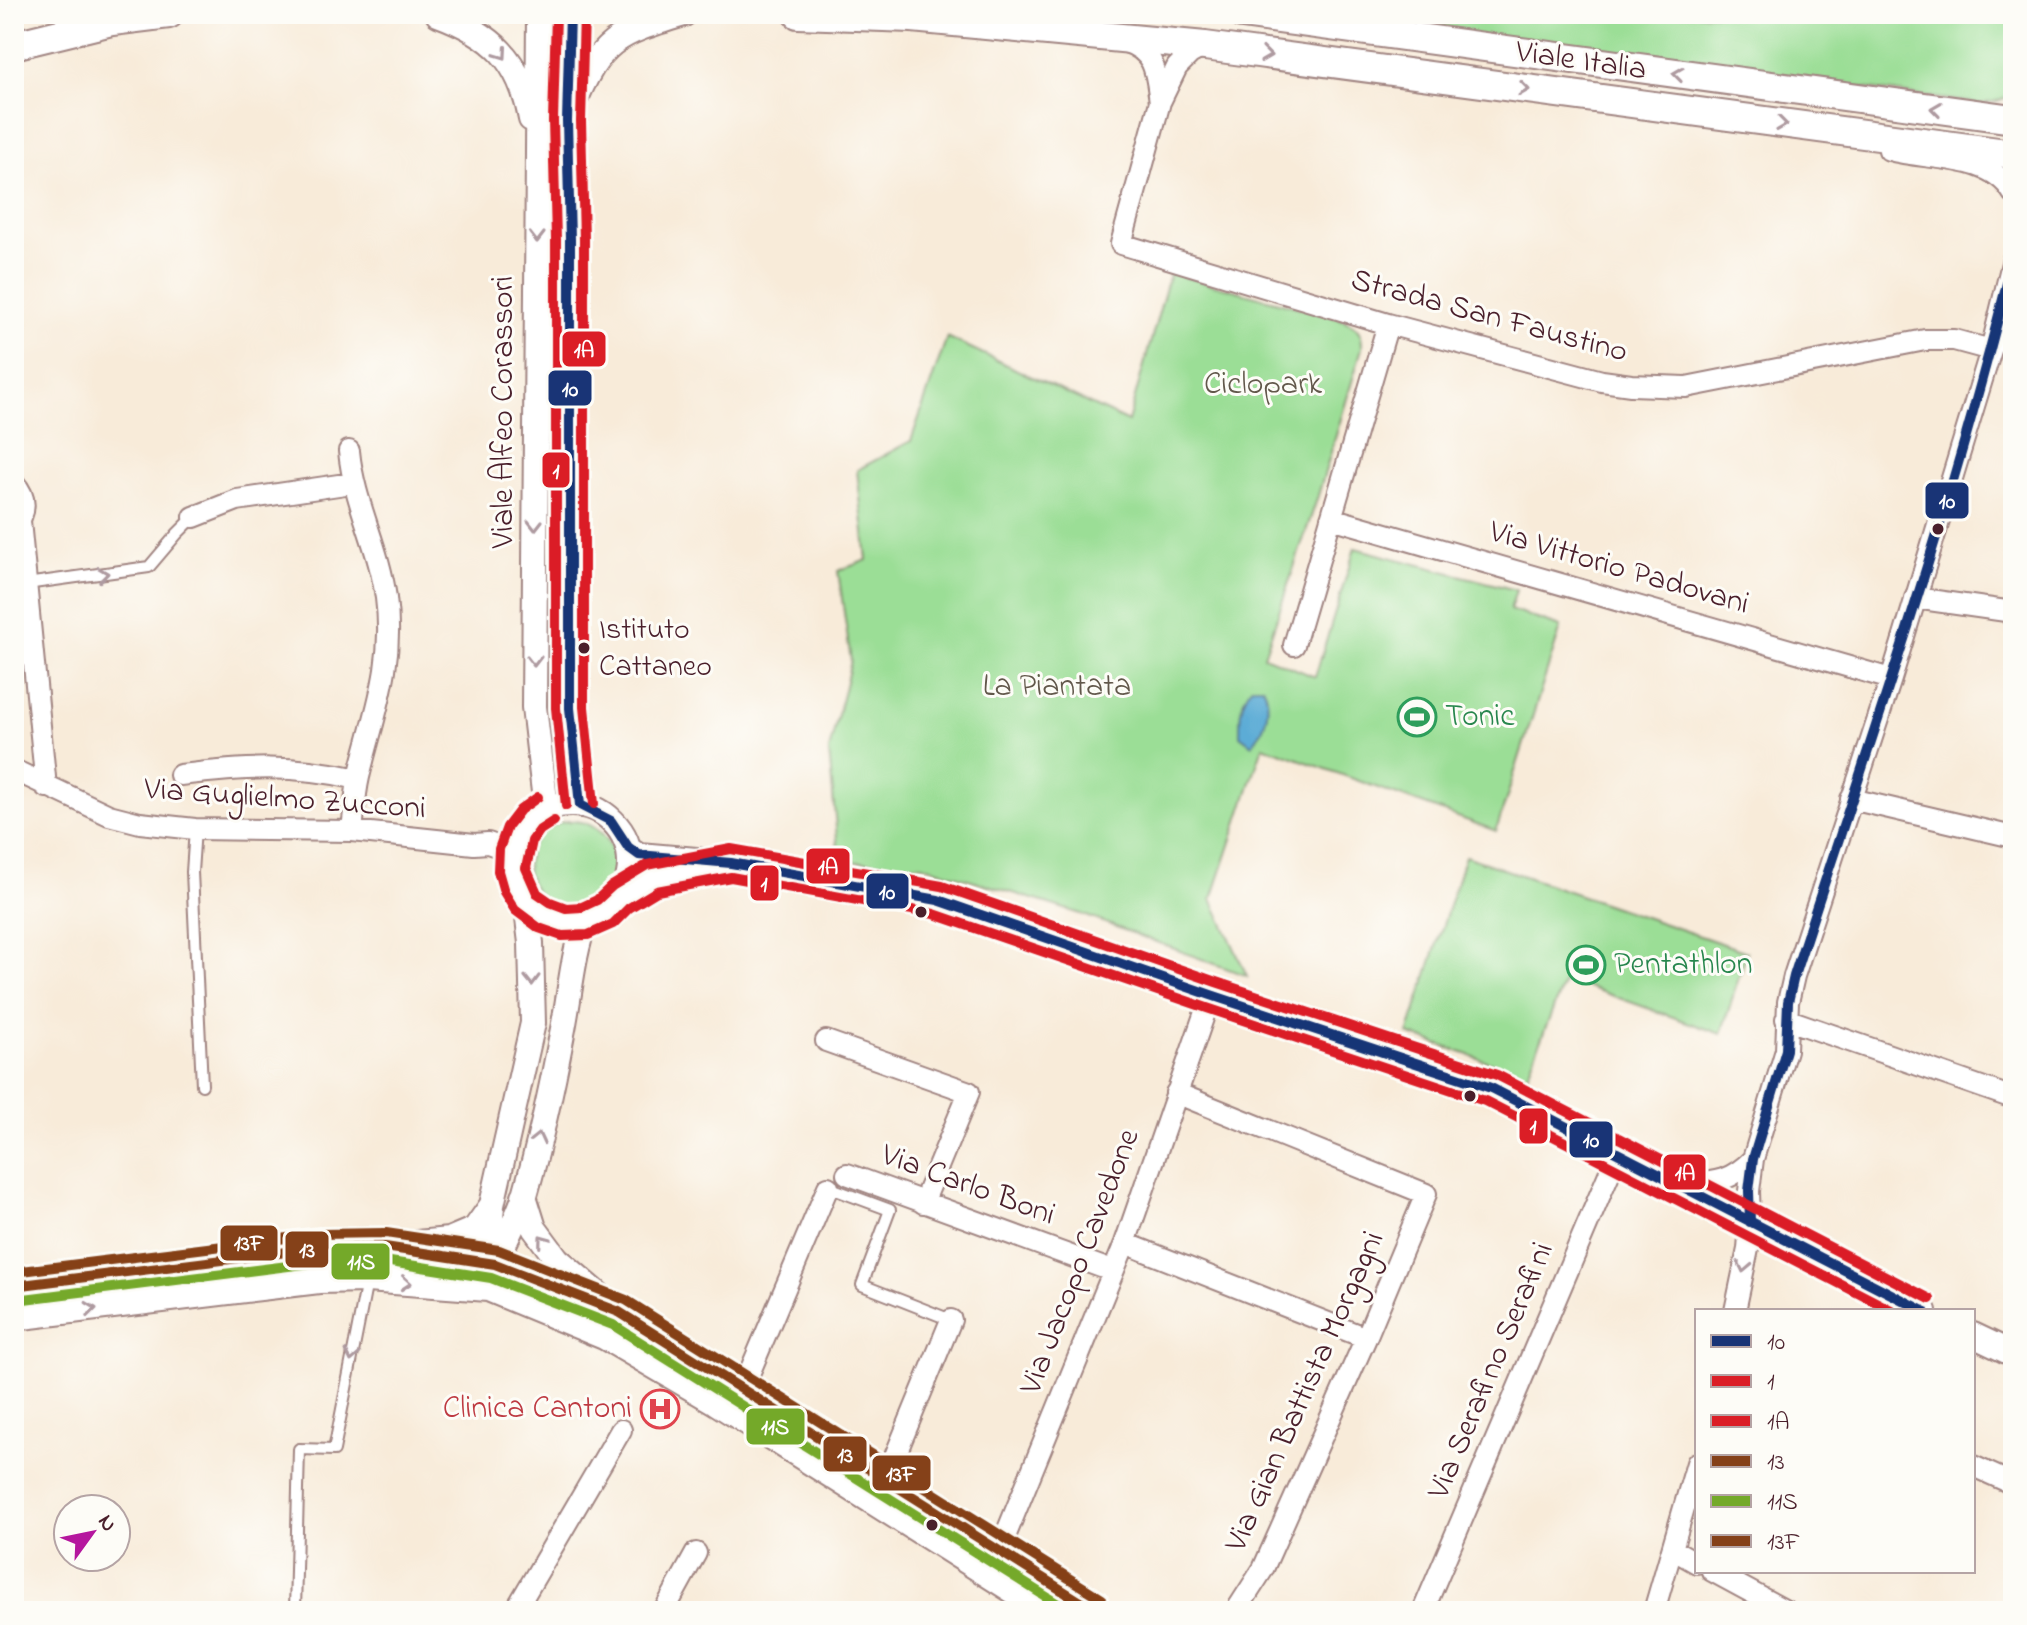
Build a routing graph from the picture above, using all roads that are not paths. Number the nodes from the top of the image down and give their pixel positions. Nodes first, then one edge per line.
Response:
1 (169, 14) edge
2 (438, 14) edge
3 (539, 14) edge
4 (570, 14) edge
5 (684, 14) edge
6 (798, 14) edge
7 (1242, 14) edge
8 (1113, 37) junction
9 (14, 45) edge
10 (1205, 46) junction
11 (1160, 102) junction
12 (2013, 119) edge
13 (567, 121) junction
14 (1829, 130) junction
15 (2013, 154) edge
16 (538, 159) junction
17 (2013, 193) edge
18 (2013, 259) edge
19 (1388, 324) junction
20 (1991, 350) junction
21 (349, 451) dead end
22 (14, 483) edge
23 (352, 483) junction
24 (194, 517) joint
25 (1331, 518) junction
26 (17, 524) edge
27 (26, 584) junction
28 (1915, 598) junction
29 (2013, 612) edge
30 (1294, 645) dead end
31 (1891, 679) junction
32 (14, 770) edge
33 (180, 775) dead end
34 (358, 779) junction
35 (46, 787) junction
36 (1851, 799) junction
37 (580, 805) junction
38 (546, 809) junction
39 (195, 829) junction
40 (352, 831) junction
41 (2013, 837) edge
42 (628, 848) junction
43 (513, 852) junction
44 (731, 863) junction
45 (620, 897) junction
46 (526, 902) junction
47 (585, 921) junction
48 (1211, 995) junction
49 (1786, 1019) junction
50 (826, 1041) dead end
51 (202, 1085) dead end
52 (1176, 1093) junction
53 (2013, 1098) edge
54 (1617, 1155) junction
55 (1753, 1159) junction
56 (847, 1174) dead end
57 (1676, 1185) junction
58 (828, 1187) joint
59 (524, 1196) junction
60 (923, 1203) junction
61 (492, 1205) junction
62 (1750, 1222) junction
63 (1125, 1243) junction
64 (385, 1247) junction
65 (495, 1264) junction
66 (1112, 1271) junction
67 (367, 1280) junction
68 (14, 1286) edge
69 (488, 1289) junction
70 (1735, 1309) edge
71 (1920, 1309) edge
72 (619, 1312) junction
73 (14, 1318) edge
74 (951, 1320) joint
75 (1975, 1336) edge
76 (1366, 1338) junction
77 (2013, 1354) edge
78 (743, 1388) junction
79 (621, 1430) dead end
80 (1975, 1467) edge
81 (1695, 1471) edge
82 (886, 1478) junction
83 (2013, 1484) edge
84 (1000, 1549) junction
85 (1674, 1550) junction
86 (696, 1553) dead end
87 (1695, 1562) edge
88 (1716, 1573) edge
89 (295, 1611) edge
90 (515, 1611) edge
91 (664, 1611) edge
92 (1045, 1611) edge
93 (1095, 1611) edge
94 (1236, 1611) edge
95 (1423, 1611) edge
96 (1654, 1611) edge
97 (1786, 1611) edge

1 - 9 main road
2 -> 16 street
3 - 16 street, Viale Alfeo Corassori
4 - 13 street, Viale Alfeo Corassori
5 - 13 street
6 - 8 main road, Viale Italia
12 -> 7 main road, Viale Italia
8 - 10 main road, Viale Italia
8 - 11 street, Strada San Faustino
10 - 11 street, Strada San Faustino
10 -> 14 main road, Viale Italia
11 - 19 street, Strada San Faustino
13 - 37 street, Viale Alfeo Corassori
14 - 15 main road, Viale Italia
14 - 17 street, Viale Italia
16 -> 38 street, Viale Alfeo Corassori
18 - 20 street
19 - 20 street, Strada San Faustino
19 - 25 street
20 - 28 street
21 - 23 street
22 - 26 street
23 - 24 street
23 - 34 street
27 -> 24 lane
25 - 30 street
25 - 31 street, Via Vittorio Padovani
26 - 27 street
27 - 35 street
28 - 29 street
28 - 31 street
31 - 36 street
32 - 35 street, Via Guglielmo Zucconi
33 - 34 street
34 - 40 street
35 - 39 street, Via Guglielmo Zucconi
36 - 41 street
36 - 49 street
37 - 38 street
37 - 42 street
38 - 43 street
39 - 40 street, Via Guglielmo Zucconi
39 - 51 lane
40 - 43 street, Via Guglielmo Zucconi
42 - 44 street
42 - 45 street
43 - 46 street
44 - 45 street
44 - 48 street
45 - 47 street
46 - 47 street
46 -> 61 street
59 -> 47 street
48 - 52 street, Via Jacopo Cavedone
48 - 54 street
49 - 53 street
49 - 55 street
50 - 60 street
52 - 63 street, Via Jacopo Cavedone
52 - 76 street, Via Gian Battista Morgagni
54 - 57 street
54 - 95 street, Via Serafino Serafini
55 - 57 street
55 - 62 street
56 - 60 street, Via Carlo Boni
57 - 62 street
58 - 74 lane
58 - 78 street
59 - 65 street
72 -> 59 street
60 - 66 street, Via Carlo Boni
61 - 64 street
61 - 65 street
62 -> 70 street
62 - 71 street
63 - 66 street, Via Jacopo Cavedone
63 - 76 street
64 - 65 street
64 - 68 street
65 - 69 street
65 - 72 street
66 - 84 street, Via Jacopo Cavedone
67 -> 69 street
73 -> 67 street
67 -> 89 lane
69 - 92 street
72 - 78 street
74 - 82 street
75 - 77 street
76 - 94 street, Via Gian Battista Morgagni
78 - 82 street
79 - 90 street
80 - 83 street
81 - 85 street
82 - 84 street
84 - 93 street
85 - 87 street
85 - 96 street
86 - 91 street
88 - 97 street

